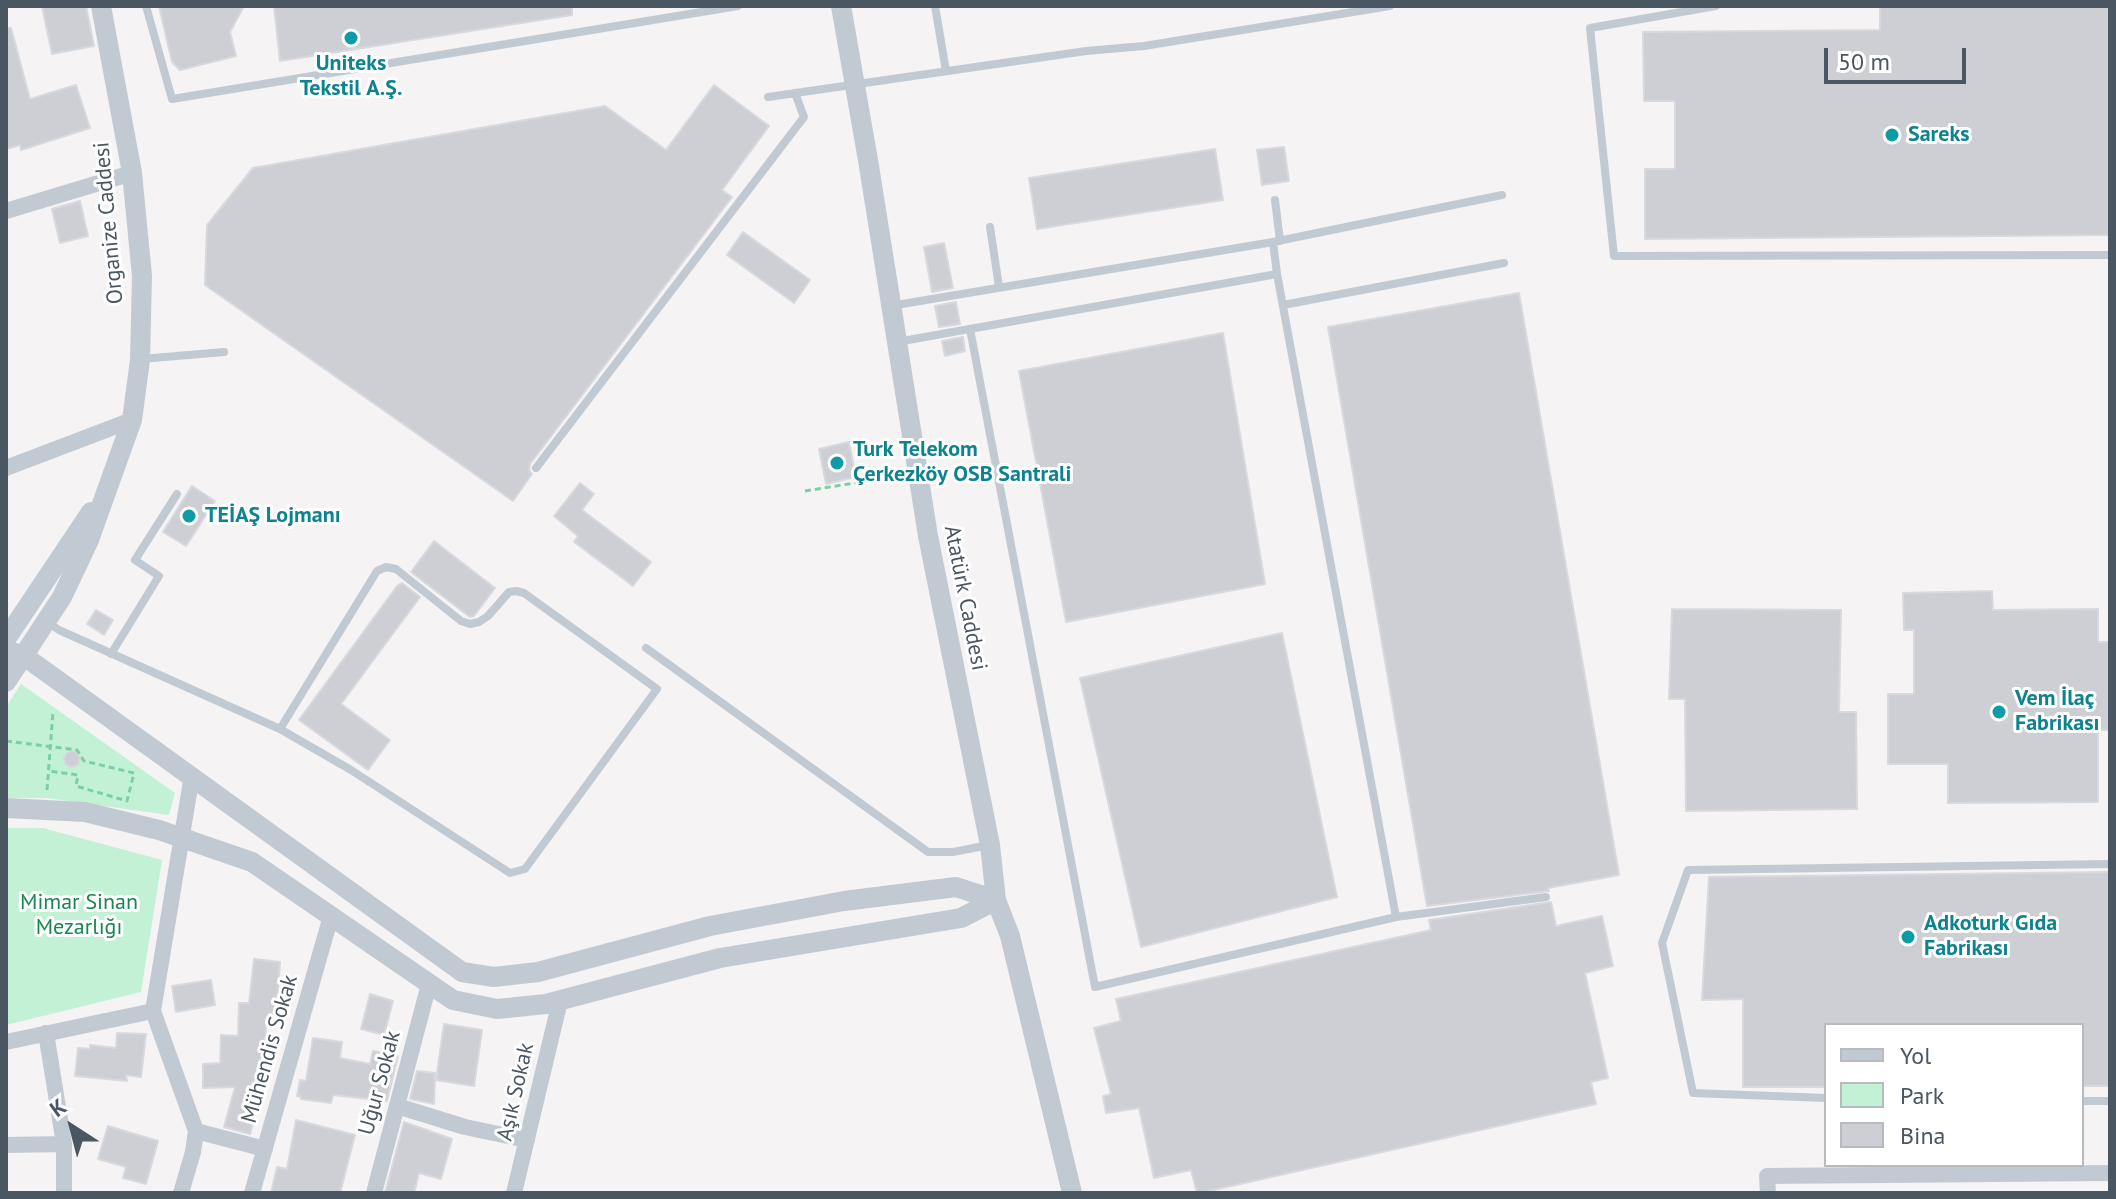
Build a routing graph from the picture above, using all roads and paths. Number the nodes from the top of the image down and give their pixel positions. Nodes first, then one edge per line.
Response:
1 (101, 6) edge
2 (146, 6) edge
3 (738, 6) edge
4 (841, 6) edge
5 (935, 6) edge
6 (1390, 6) edge
7 (1716, 6) edge
8 (1371, 8) edge
9 (946, 71) junction
10 (855, 84) junction
11 (795, 93) junction
12 (768, 97) dead end
13 (132, 173) junction
14 (1502, 195) dead end
15 (1275, 200) dead end
16 (6, 211) edge
17 (990, 227) dead end
18 (1276, 241) junction
19 (2110, 255) edge
20 (1504, 263) dead end
21 (1277, 274) junction
22 (999, 287) junction
23 (1283, 305) junction
24 (890, 306) junction
25 (970, 329) junction
26 (896, 343) junction
27 (224, 352) dead end
28 (140, 360) junction
29 (132, 420) junction
30 (6, 468) edge
31 (536, 468) dead end
32 (898, 476) dead end
33 (111, 482) junction
34 (805, 491) dead end
35 (177, 494) dead end
36 (46, 621) junction
37 (6, 639) edge
38 (646, 648) dead end
39 (15, 653) edge
40 (111, 654) junction
41 (6, 682) edge
42 (53, 712) dead end
43 (280, 729) junction
44 (6, 741) edge
45 (50, 747) junction
46 (49, 771) junction
47 (192, 775) junction
48 (47, 798) dead end
49 (6, 808) edge
50 (183, 838) junction
51 (990, 845) junction
52 (2110, 864) edge
53 (1546, 897) dead end
54 (996, 900) junction
55 (331, 916) junction
56 (1396, 917) junction
57 (429, 984) junction
58 (560, 1001) junction
59 (153, 1011) junction
60 (46, 1033) junction
61 (6, 1042) edge
62 (1824, 1098) edge
63 (2084, 1101) edge
64 (2110, 1101) edge
65 (397, 1106) junction
66 (196, 1131) junction
67 (527, 1140) junction
68 (64, 1144) junction
69 (6, 1145) edge
70 (265, 1149) junction
71 (2110, 1173) edge
72 (64, 1193) edge
73 (181, 1193) edge
74 (252, 1193) edge
75 (374, 1193) edge
76 (514, 1193) edge
77 (1072, 1193) edge
78 (1768, 1193) edge

1 - 13 street, Organize Caddesi
2 - 3 lane
4 - 10 street, Atatürk Caddesi
5 - 9 lane
6 - 8 lane
7 - 19 lane
8 - 9 lane
9 - 10 lane
10 - 11 lane
10 - 24 street, Atatürk Caddesi
11 - 12 lane
11 - 31 lane
13 - 16 street
13 - 28 street, Organize Caddesi
14 - 18 lane
15 - 18 lane
17 - 22 lane
18 - 21 lane
18 - 22 lane
20 - 23 lane
21 - 23 lane
21 - 25 lane
22 - 24 lane
23 - 56 lane
24 - 26 street, Atatürk Caddesi
25 - 26 lane
25 - 56 lane
26 - 51 street, Atatürk Caddesi
27 - 28 lane
28 - 29 street, Organize Caddesi
29 - 30 street
29 - 33 street, Organize Caddesi
32 - 34 path
33 - 36 street
33 - 37 street
35 - 40 lane
36 - 39 street
36 - 40 lane
38 - 51 lane
39 - 41 street
39 - 47 street
40 - 43 lane
42 - 45 path
43 - 43 lane
44 - 45 path
45 - 46 path
45 - 46 path
46 - 48 path
47 - 50 street
47 - 54 street
49 - 50 street
50 - 55 street
50 - 59 street
51 - 54 street, Atatürk Caddesi
52 - 62 lane
53 - 56 lane
54 - 58 street
54 - 77 street, Atatürk Caddesi
55 - 57 street
55 - 70 street, Mühendis Sokak
57 - 58 street
57 - 65 street, Uğur Sokak
58 - 67 street, Aşık Sokak
59 - 60 street
59 - 66 street
60 - 61 street
60 - 68 street
63 - 64 lane
65 - 67 street
65 - 75 street, Uğur Sokak
66 - 70 street
66 - 73 street
67 - 76 street, Aşık Sokak
68 - 69 street
68 - 72 street
70 - 74 street, Mühendis Sokak
71 - 78 street

